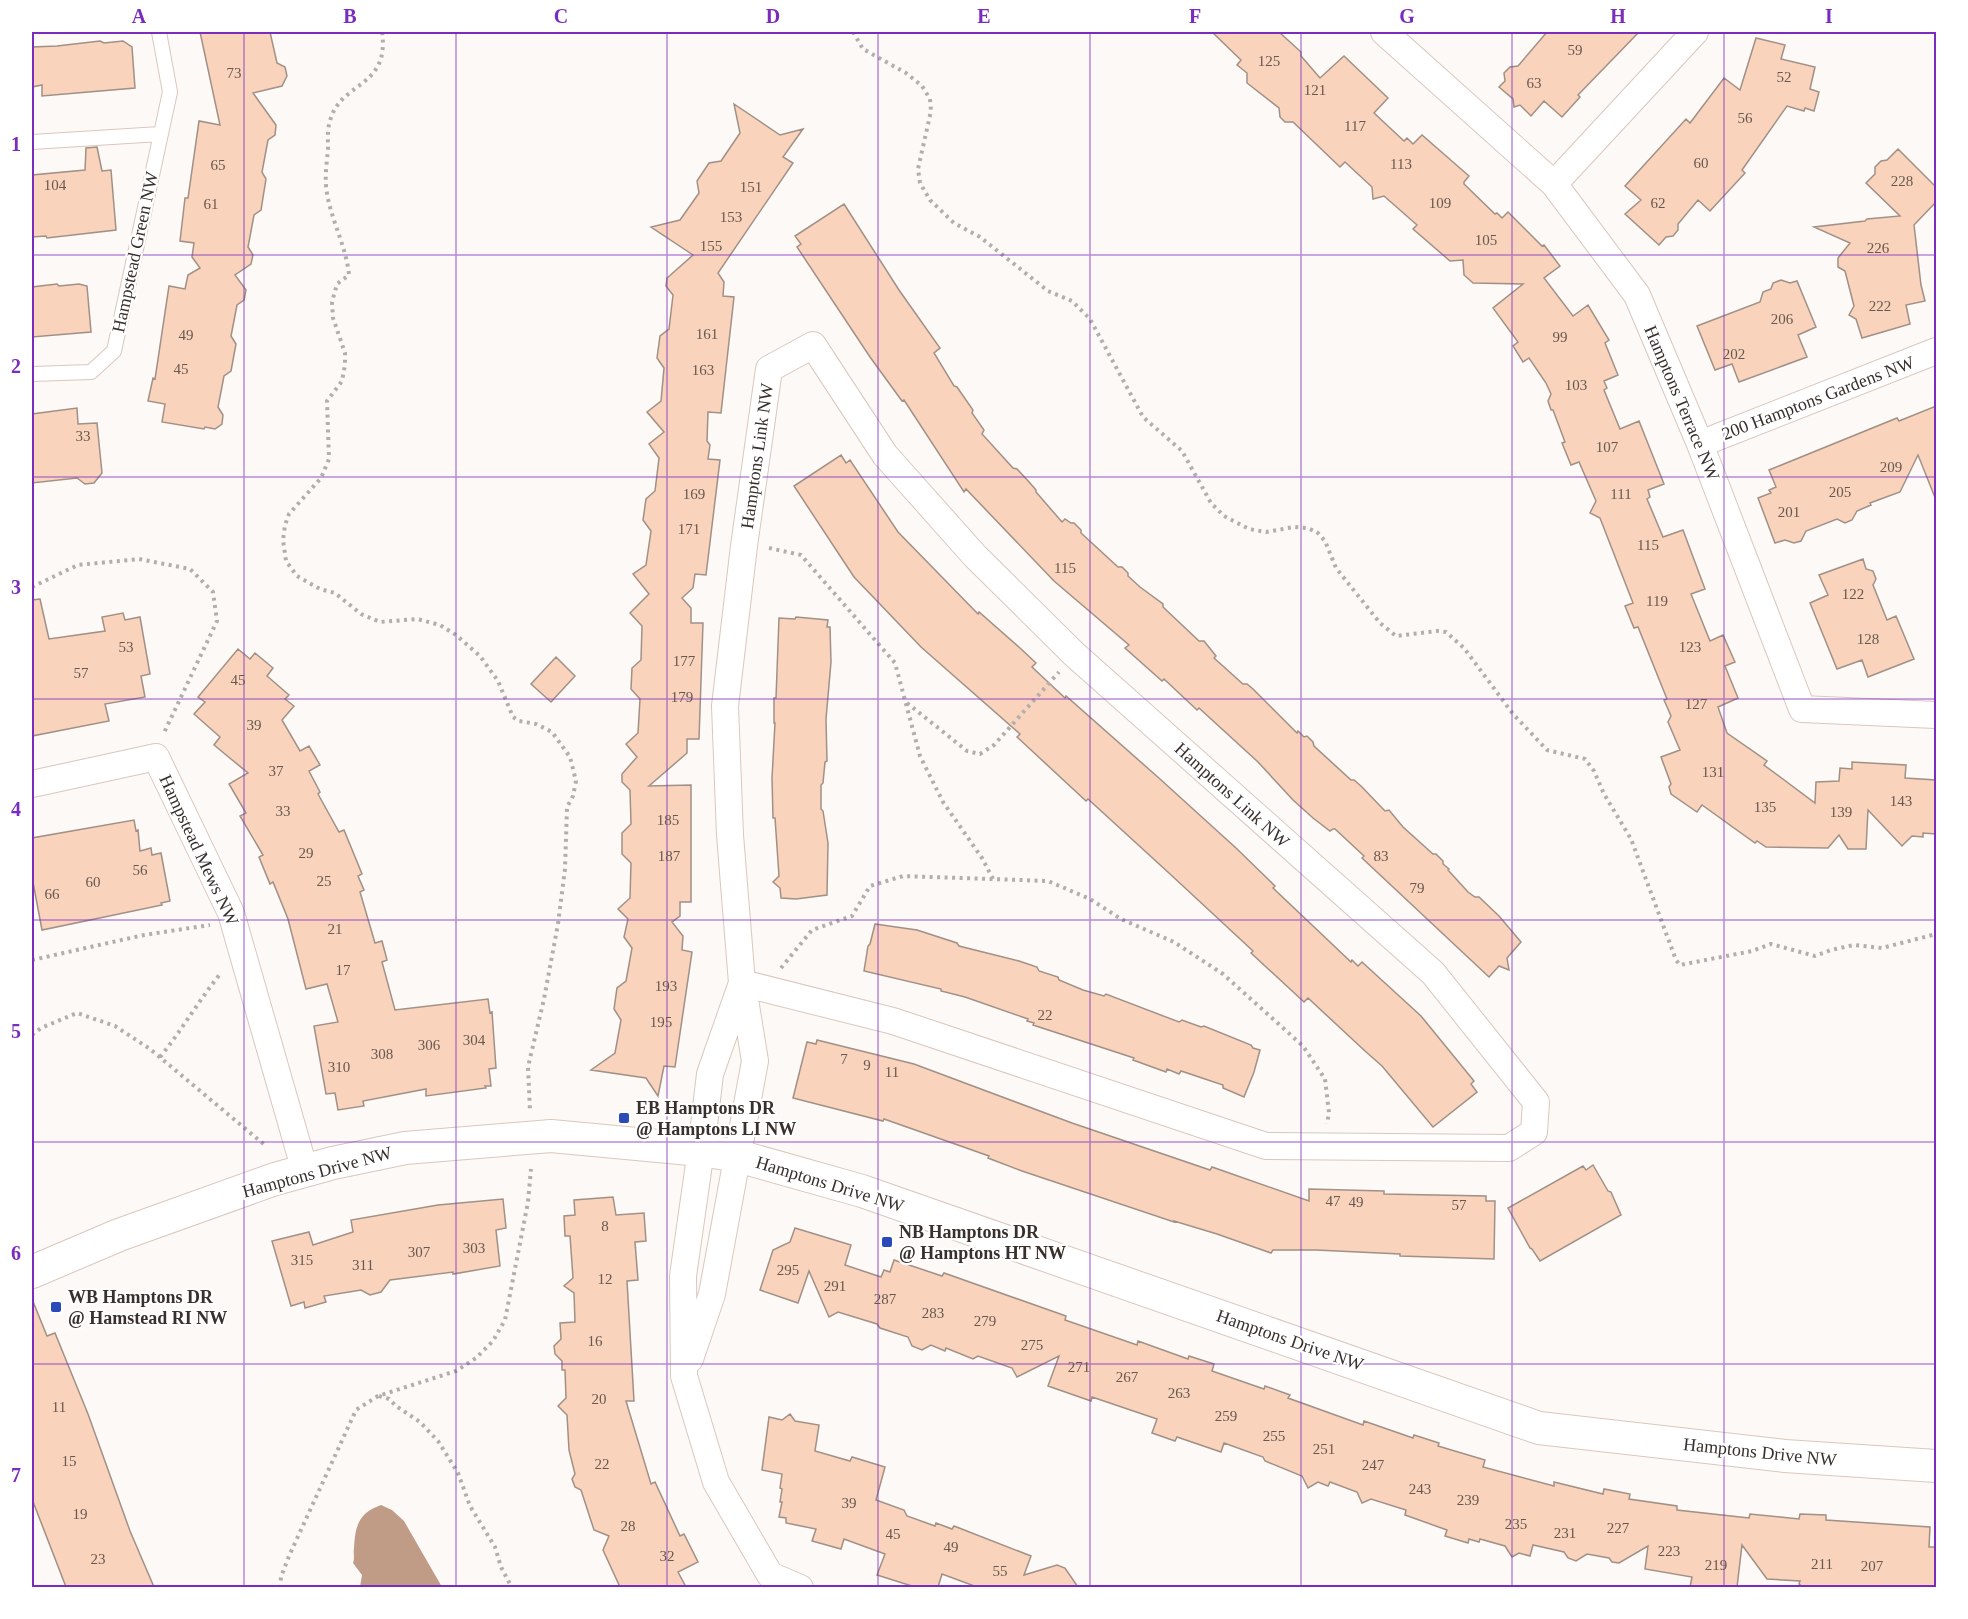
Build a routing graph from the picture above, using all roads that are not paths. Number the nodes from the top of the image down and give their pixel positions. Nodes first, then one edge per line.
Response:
1 (159, 32) edge
2 (1384, 32) edge
3 (1695, 32) edge
4 (160, 134) junction
5 (32, 142) edge
6 (1554, 184) junction
7 (1936, 351) edge
8 (32, 374) edge
9 (1700, 444) junction
10 (1936, 715) edge
11 (32, 784) edge
12 (742, 983) junction
13 (701, 1150) junction
14 (738, 1156) junction
15 (305, 1171) junction
16 (32, 1272) edge
17 (684, 1376) junction
18 (1936, 1466) edge
19 (800, 1587) edge

1 - 4 lane, Hampstead Green NW
2 - 6 street, Hamptons Terrace NW
3 - 6 street
4 - 5 lane
4 - 8 lane, Hampstead Green NW
6 - 9 street, Hamptons Terrace NW
7 - 9 street, 200 Hamptons Gardens NW
9 - 10 street, Hamptons Terrace NW
11 - 15 street, Hampstead Mews NW
12 - 12 street, Hamptons Link NW
12 - 13 street, Hamptons Link NW
12 - 14 street, Hamptons Link NW
13 - 14 street, Hamptons Drive NW
13 - 15 street, Hamptons Drive NW
13 - 17 street, Hamptons Link NW
14 - 17 street, Hamptons Link NW
14 - 18 street, Hamptons Drive NW
15 - 16 street, Hamptons Drive NW
17 - 19 street, Hamptons Link NW

